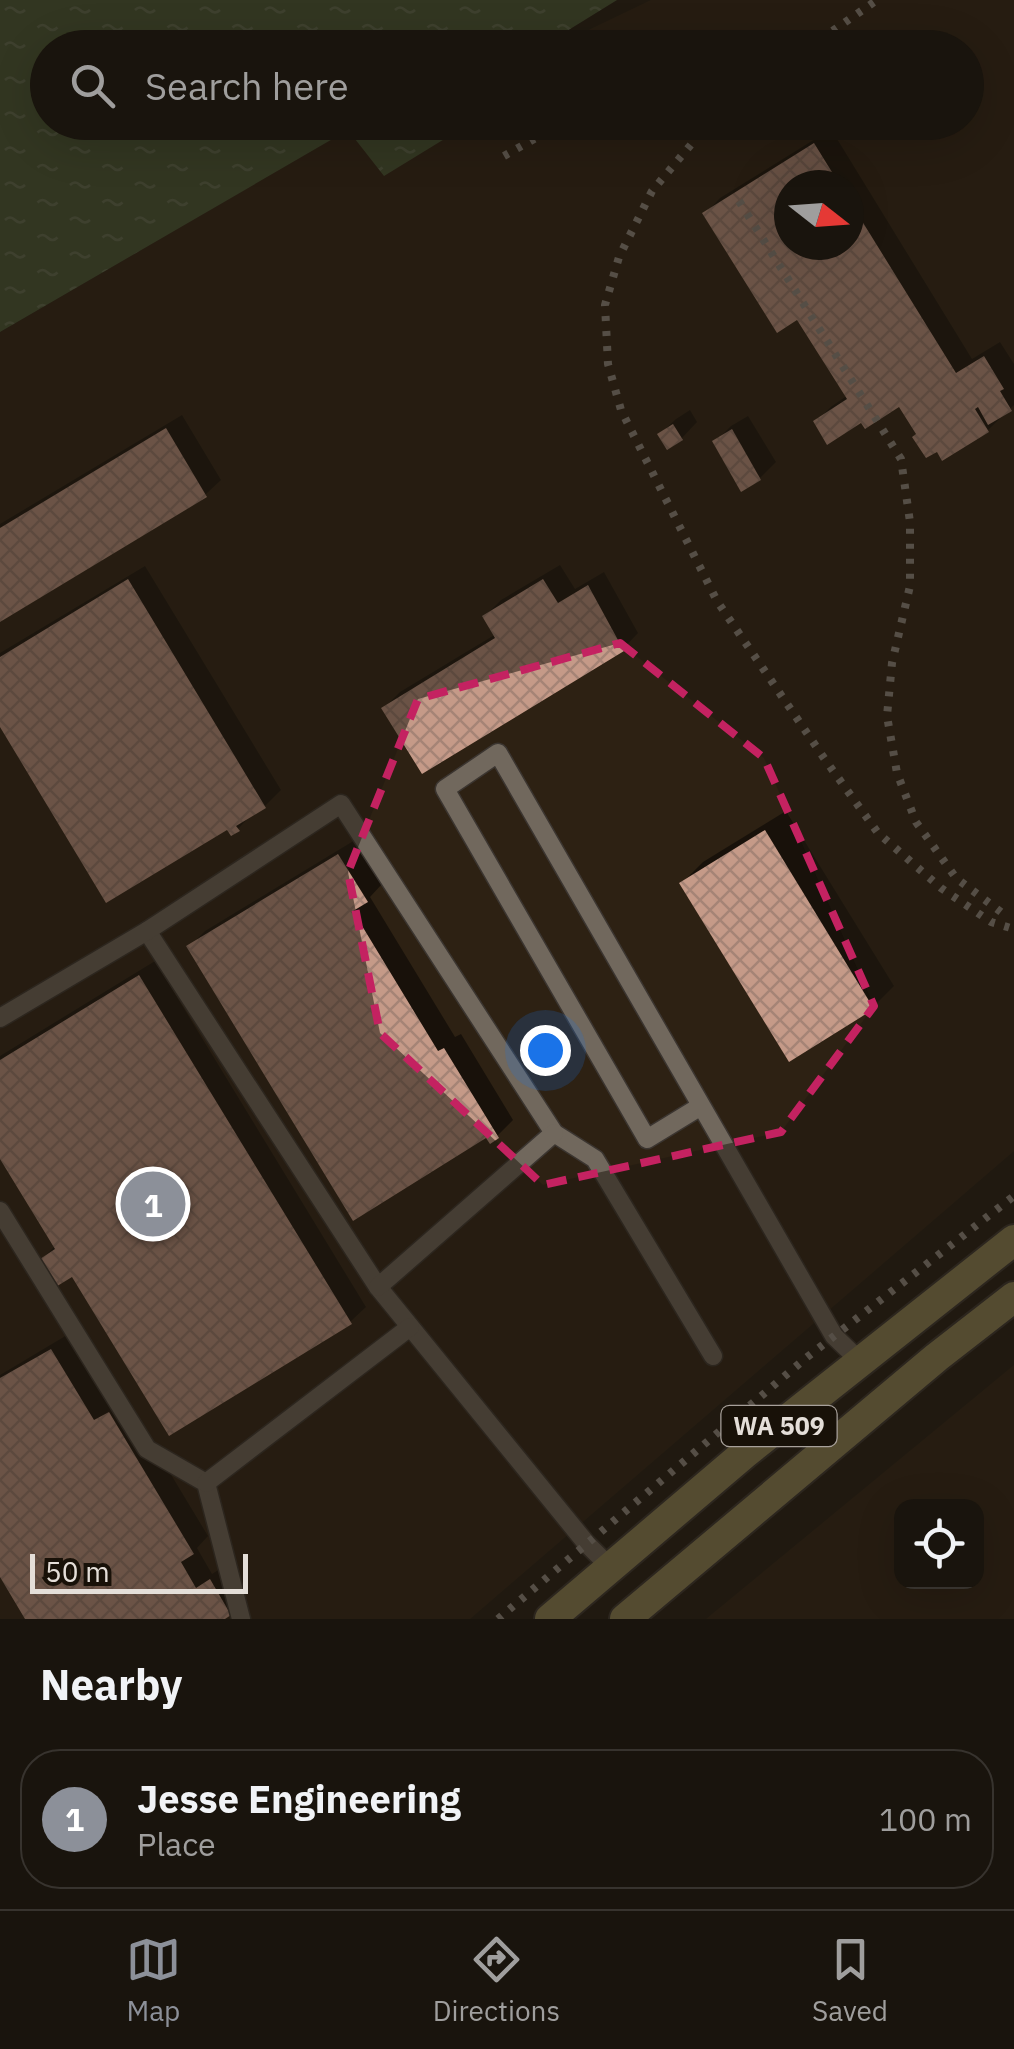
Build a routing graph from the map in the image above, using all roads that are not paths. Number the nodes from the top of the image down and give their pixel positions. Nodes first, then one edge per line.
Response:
1 (147, 931) junction
2 (0, 1018) edge
3 (701, 1106) junction
4 (554, 1133) junction
5 (0, 1211) edge
6 (1014, 1240) edge
7 (378, 1286) junction
8 (1014, 1297) edge
9 (410, 1327) junction
10 (714, 1356) dead end
11 (860, 1362) junction
12 (206, 1483) junction
13 (611, 1568) junction
14 (241, 1619) edge
15 (550, 1619) edge
16 (625, 1619) edge

1 - 2 lane
1 - 4 lane
1 - 7 lane
3 - 3 lane
3 - 11 lane
4 - 7 lane
4 - 10 lane
5 - 12 lane
6 - 11 main road, WA 509
7 - 9 lane
8 - 16 main road, WA 509
9 - 12 lane
9 - 13 lane
11 - 13 main road, WA 509
12 - 14 lane
13 - 15 main road, WA 509

